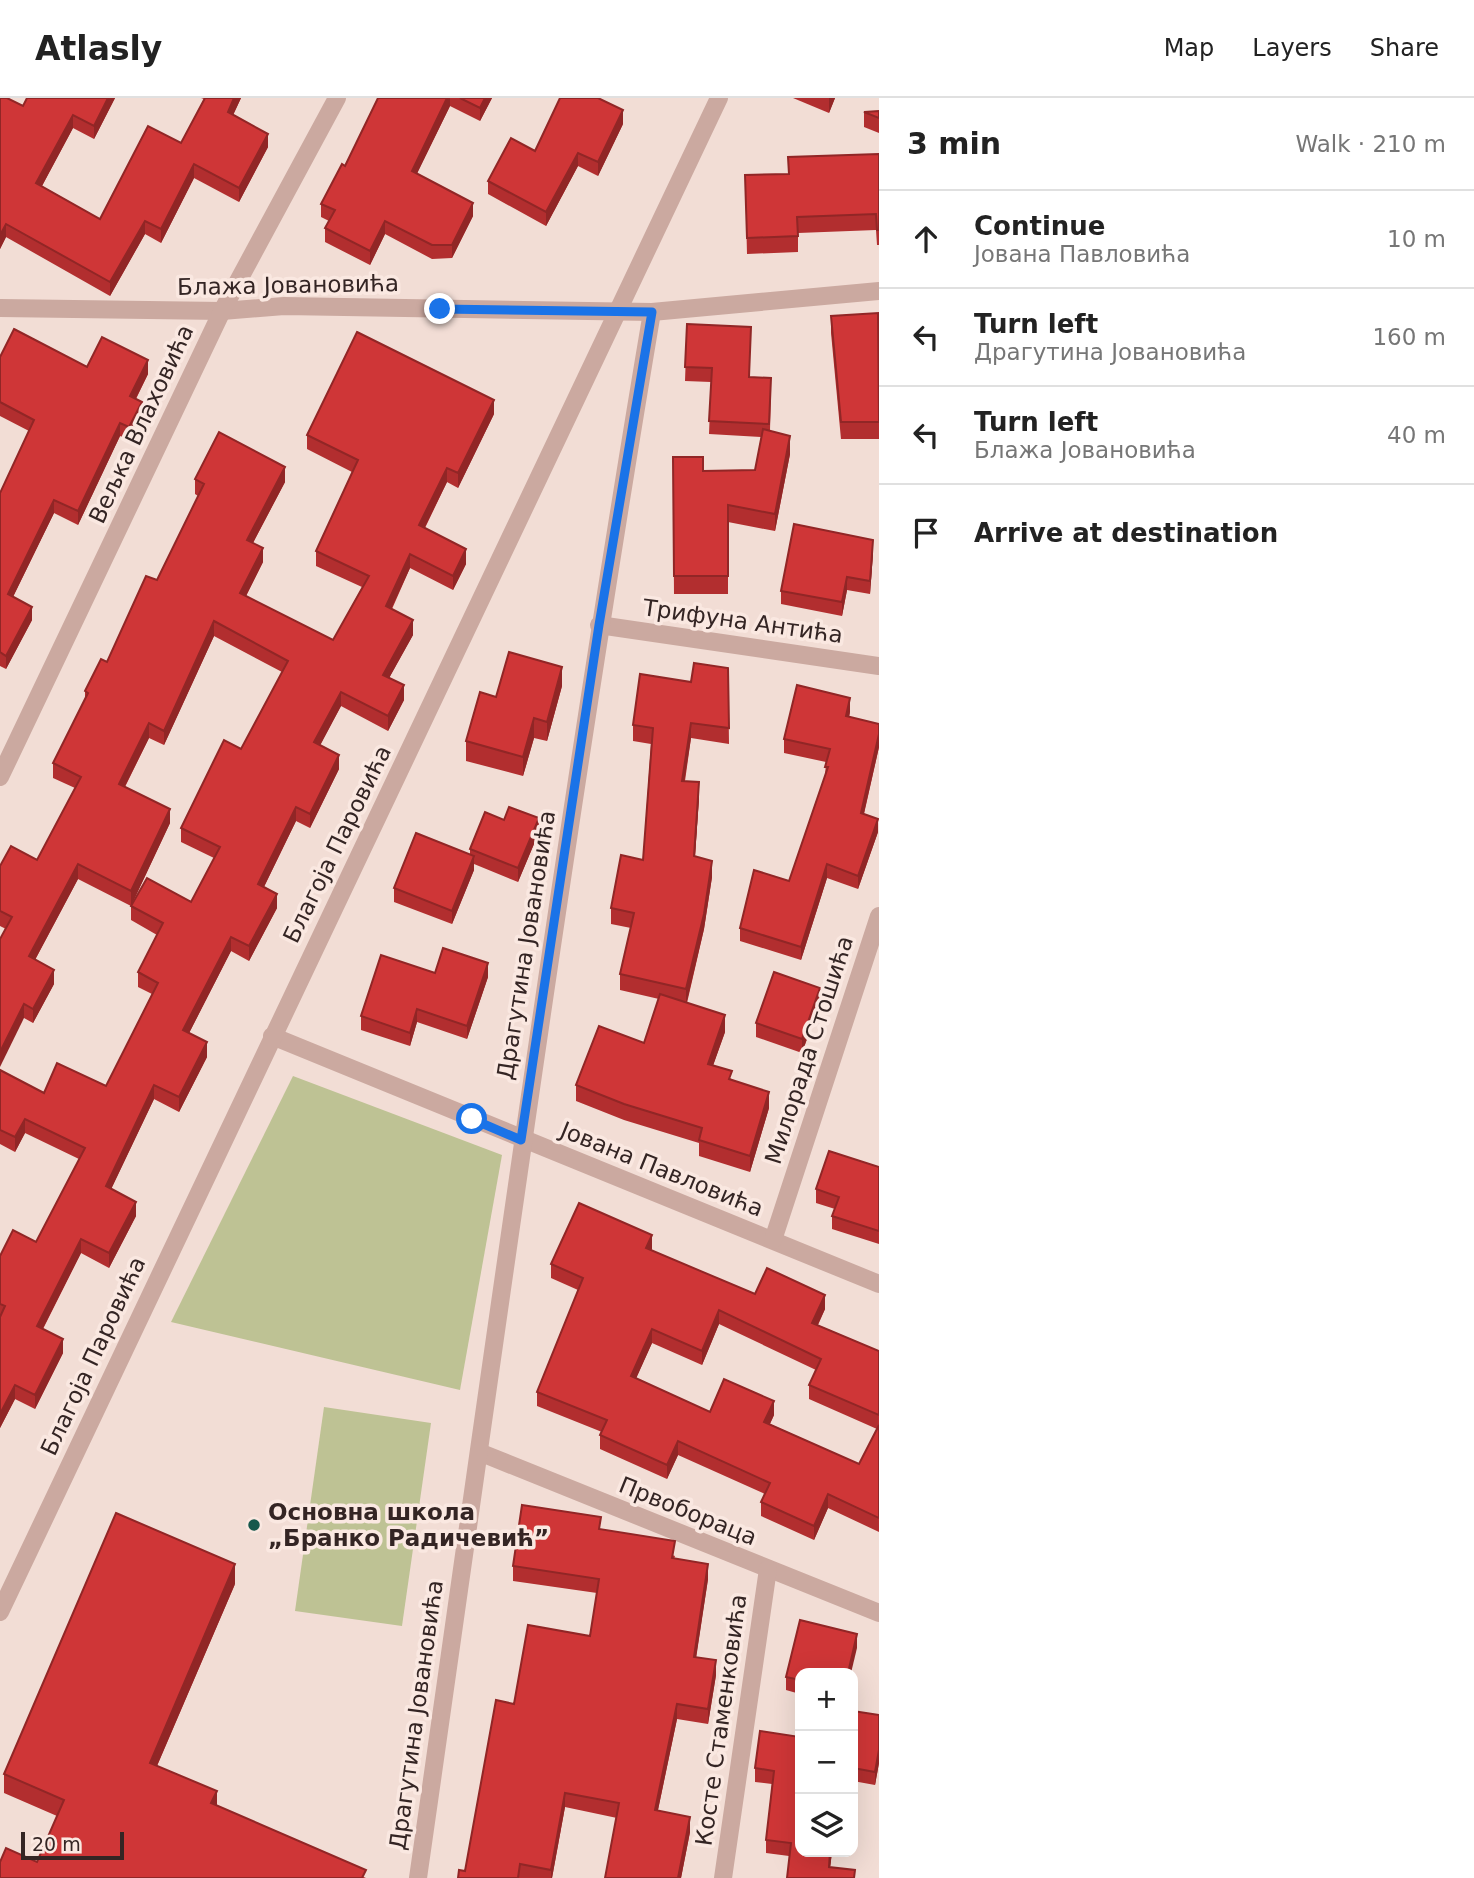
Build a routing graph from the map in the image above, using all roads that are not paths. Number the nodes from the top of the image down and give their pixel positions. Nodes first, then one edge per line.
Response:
1 (337, 98) edge
2 (719, 98) edge
3 (879, 291) edge
4 (0, 308) edge
5 (222, 312) junction
6 (618, 312) junction
7 (652, 312) junction
8 (599, 625) junction
9 (879, 667) edge
10 (0, 777) edge
11 (879, 916) edge
12 (272, 1036) junction
13 (521, 1140) junction
14 (773, 1240) junction
15 (879, 1284) edge
16 (479, 1452) junction
17 (768, 1569) junction
18 (0, 1612) edge
19 (879, 1614) edge
20 (418, 1878) edge
21 (723, 1878) edge

1 - 5 street, Вељка Влаховића
2 - 6 street, Благоја Паровића
3 - 7 street, Блажа Јовановића
4 - 5 street, Блажа Јовановића
5 - 6 street, Блажа Јовановића
5 - 10 street, Вељка Влаховића
6 - 7 street, Блажа Јовановића
6 - 12 street, Благоја Паровића
7 - 8 street, Драгутина Јовановића
8 - 9 street, Трифуна Антића
8 - 13 street, Драгутина Јовановића
11 - 14 street, Милорада Стошића
12 - 13 street, Јована Павловића
12 - 18 street, Благоја Паровића
13 - 14 street, Јована Павловића
13 - 16 street, Драгутина Јовановића
14 - 15 street, Јована Павловића
16 - 17 street, Првобораца
16 - 20 street, Драгутина Јовановића
17 - 19 street, Првобораца
17 - 21 street, Косте Стаменковића

